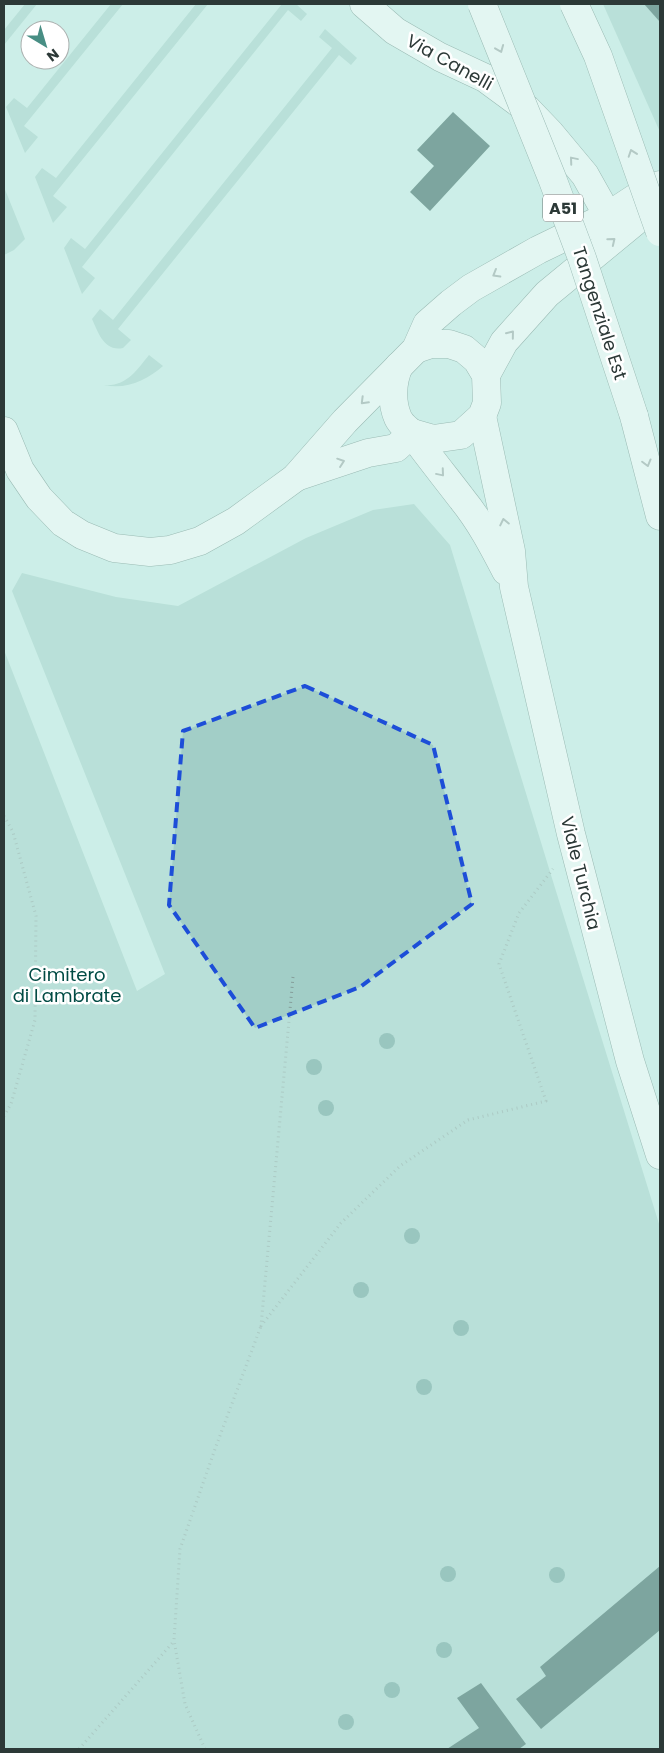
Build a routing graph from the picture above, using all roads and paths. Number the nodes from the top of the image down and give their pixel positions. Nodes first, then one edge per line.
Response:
1 (364, 4) edge
2 (482, 4) edge
3 (574, 4) edge
4 (660, 185) edge
5 (660, 201) edge
6 (608, 216) junction
7 (660, 232) edge
8 (407, 358) junction
9 (486, 375) junction
10 (482, 416) junction
11 (4, 431) edge
12 (412, 434) junction
13 (295, 478) junction
14 (660, 516) edge
15 (514, 587) junction
16 (4, 816) edge
17 (571, 834) junction
18 (293, 976) dead end
19 (4, 1116) edge
20 (660, 1155) edge
21 (261, 1326) junction
22 (174, 1640) junction
23 (78, 1749) edge
24 (205, 1749) edge

6 -> 1 main road, Via Canelli
2 -> 14 main road, Tangenziale Est / A51, bridge
7 -> 3 main road, bridge
4 - 6 main road
9 -> 5 main road
6 -> 8 main road
8 - 9 main road
8 - 12 main road
8 -> 13 main road
9 - 10 main road
10 - 12 main road
15 -> 10 main road, Viale Turchia
11 - 13 main road
13 -> 12 main road
12 -> 15 main road, Viale Turchia
15 - 17 main road, Viale Turchia
16 - 19 path
17 - 20 main road, Viale Turchia
17 - 21 path
18 - 21 path
21 - 22 path
22 - 23 path
22 - 24 path

